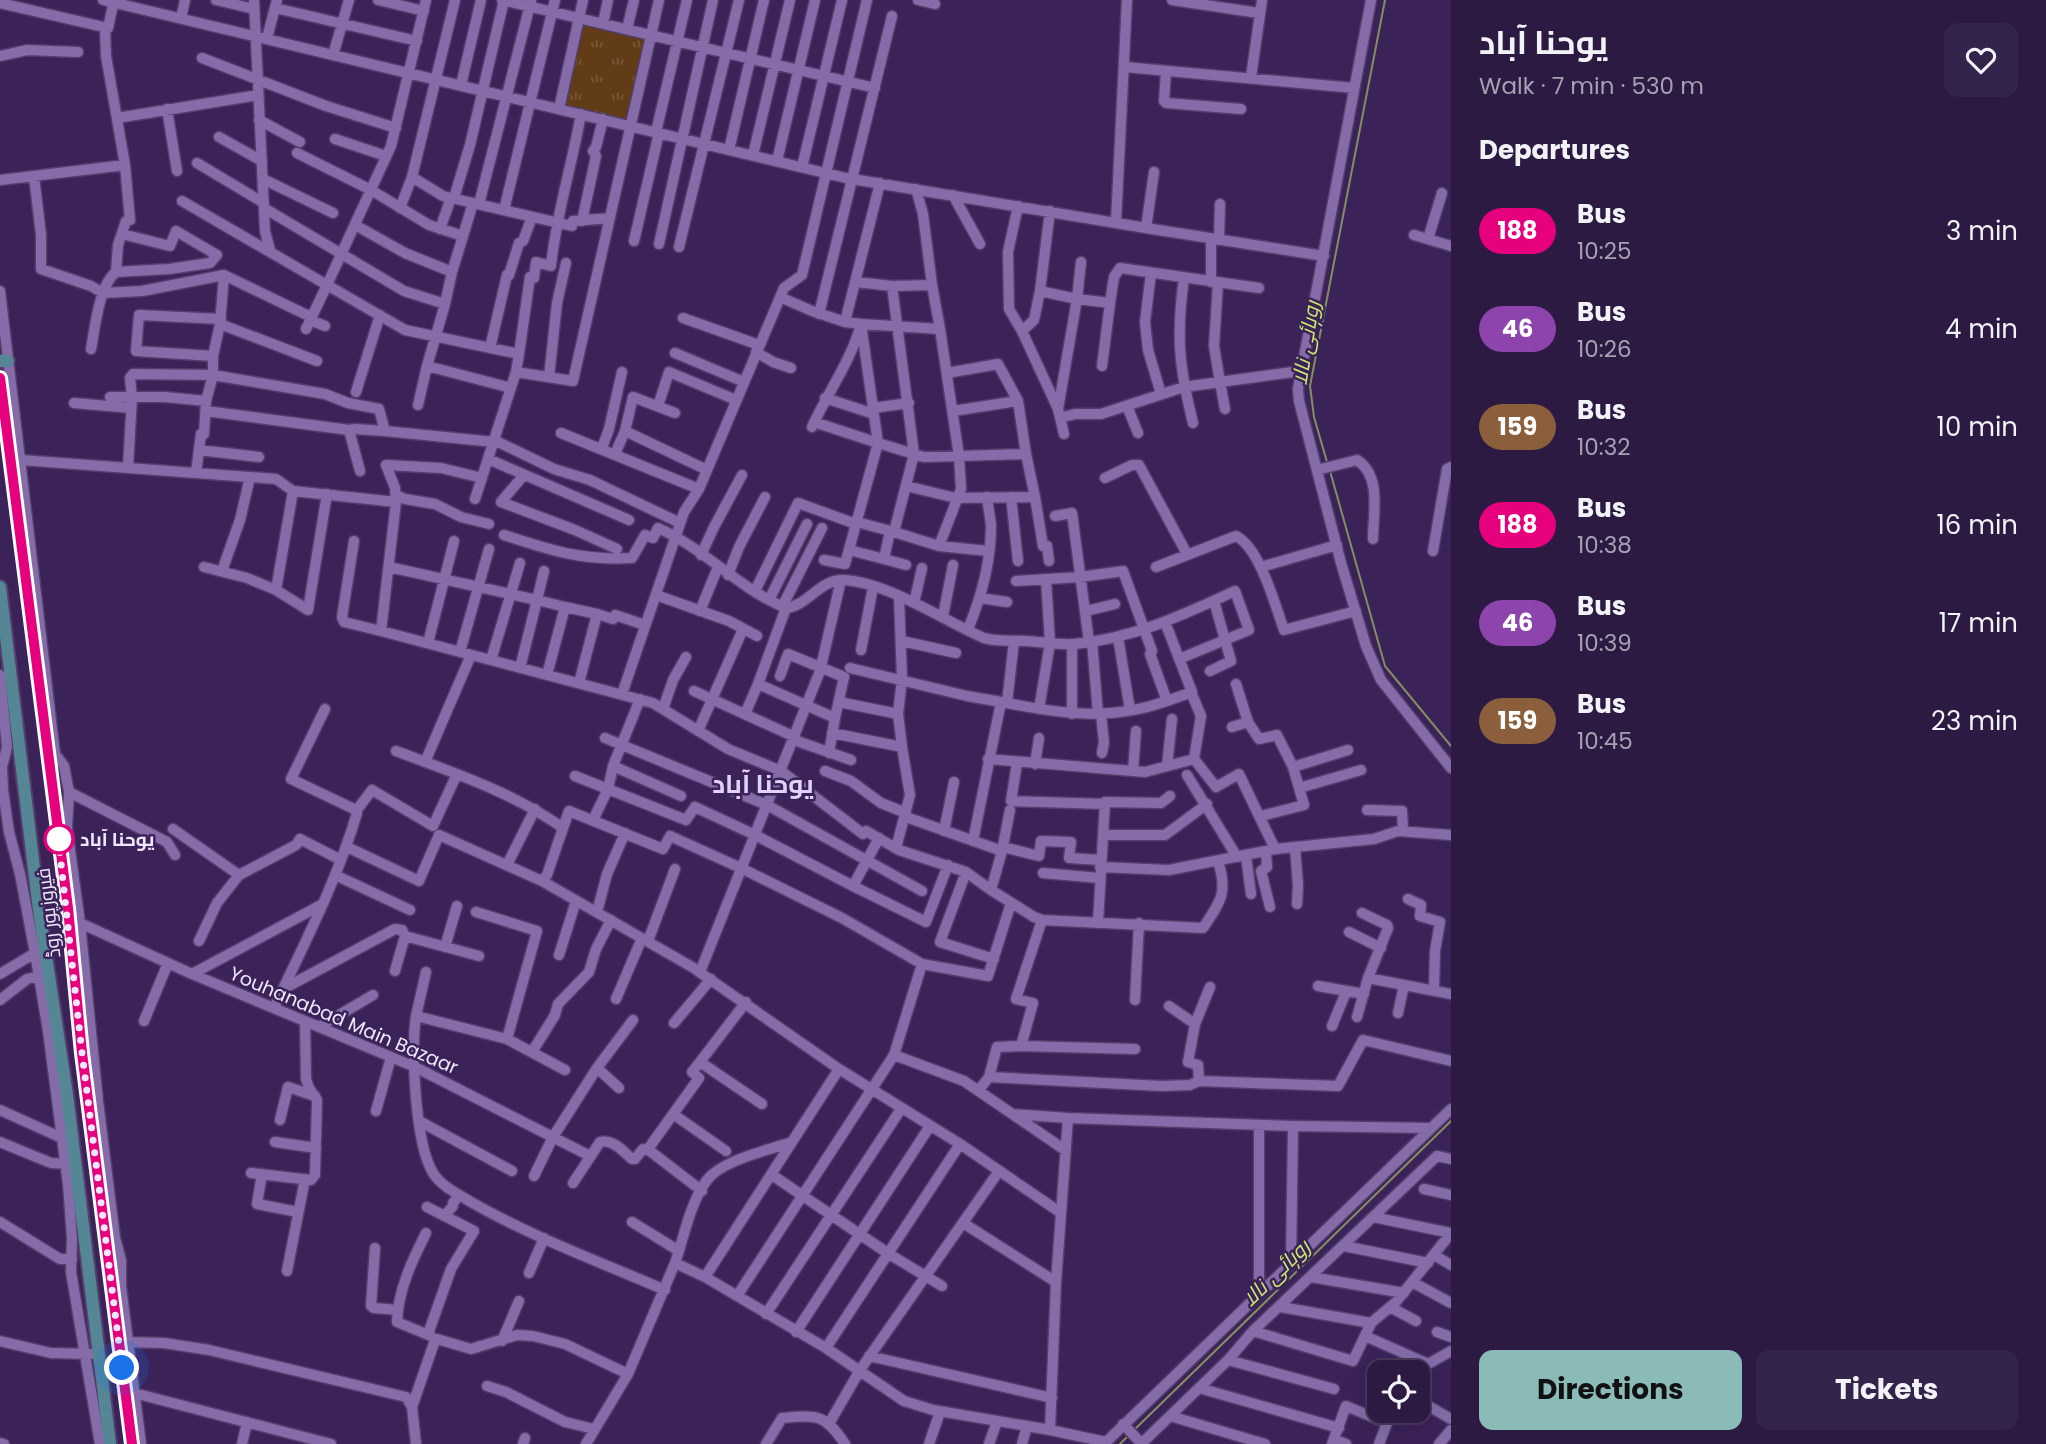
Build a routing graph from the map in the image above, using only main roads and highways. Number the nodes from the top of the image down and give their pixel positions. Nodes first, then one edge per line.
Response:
1 (0, 378) edge
2 (0, 587) edge
3 (110, 1444) edge
4 (132, 1444) edge

1 - 4 main road, فیروزپور روڈ
2 - 3 main road, فیروزپور روڈ

